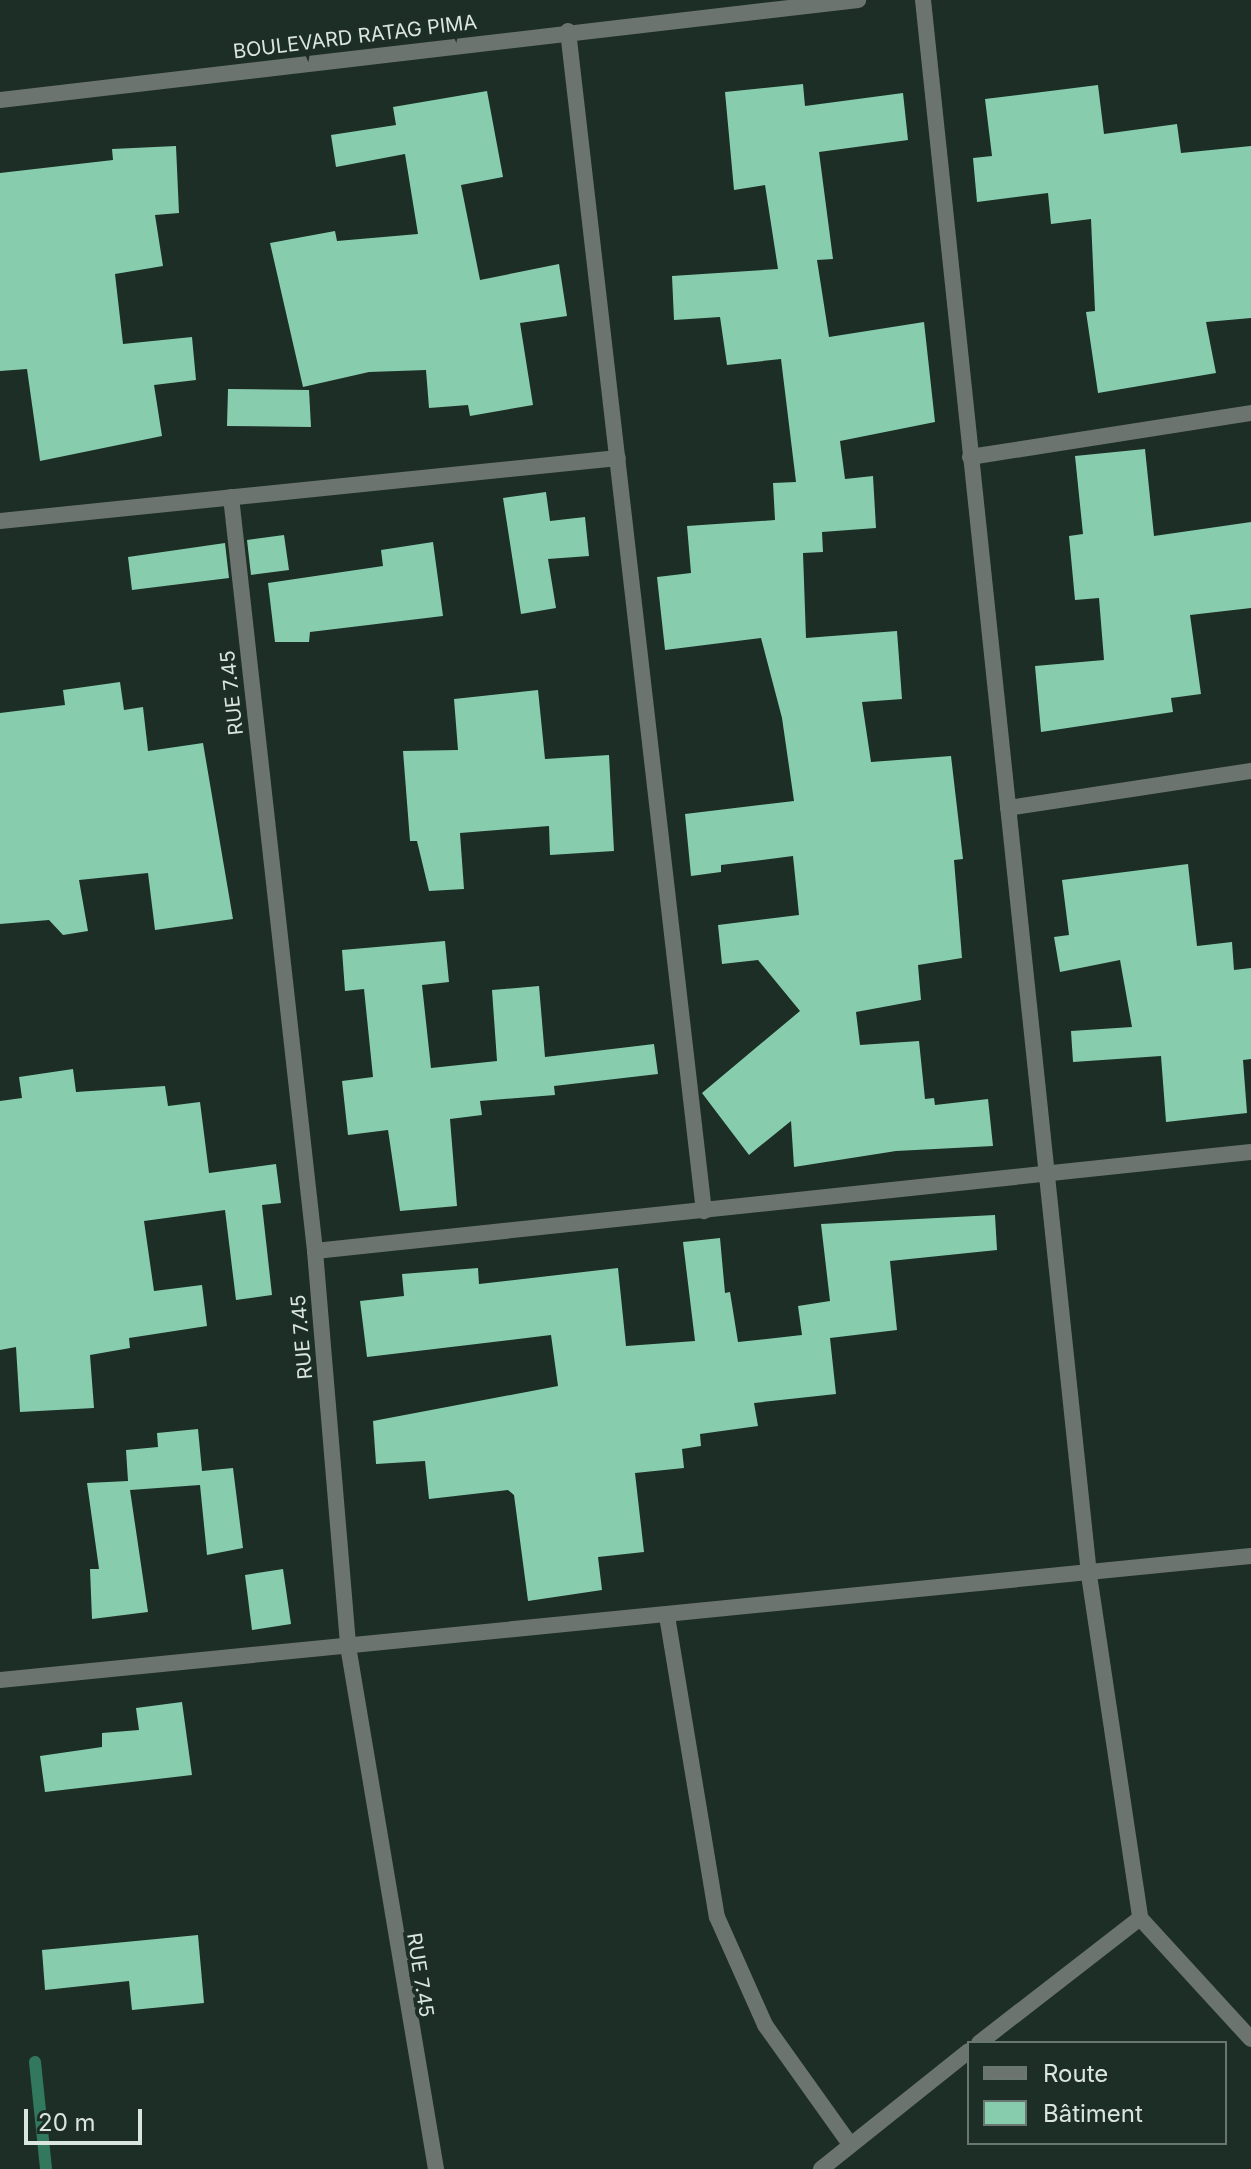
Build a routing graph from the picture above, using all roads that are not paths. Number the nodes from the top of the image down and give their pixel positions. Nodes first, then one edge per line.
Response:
1 (858, 0) edge
2 (923, 0) edge
3 (794, 3) edge
4 (568, 31) junction
5 (0, 100) edge
6 (1251, 413) edge
7 (970, 457) junction
8 (618, 458) junction
9 (231, 497) junction
10 (0, 521) edge
11 (1251, 771) edge
12 (1008, 808) junction
13 (1251, 1152) edge
14 (1047, 1176) junction
15 (704, 1211) junction
16 (315, 1251) junction
17 (1251, 1556) edge
18 (1089, 1575) junction
19 (667, 1616) junction
20 (348, 1646) junction
21 (0, 1680) edge
22 (1140, 1918) junction
23 (1251, 2039) edge
24 (982, 2041) edge
25 (967, 2053) edge
26 (850, 2144) junction
27 (436, 2169) edge
28 (821, 2169) edge

1 - 3 street, BOULEVARD RATAG PIMA
2 - 7 street
3 - 4 street, BOULEVARD RATAG PIMA
4 - 5 street, BOULEVARD RATAG PIMA
4 - 8 street
6 - 7 street
7 - 12 street
8 - 9 street
8 - 15 street
9 - 10 street
9 - 16 street, RUE 7.45
11 - 12 street
12 - 14 street
13 - 14 street
14 - 15 street
14 - 18 street
15 - 16 street
16 - 20 street, RUE 7.45
17 - 18 street
18 - 19 street
18 - 22 street
19 - 20 street
19 - 26 street
20 - 21 street
20 - 27 street, RUE 7.45
22 - 23 street
22 - 24 street
25 - 26 street
26 - 28 street

